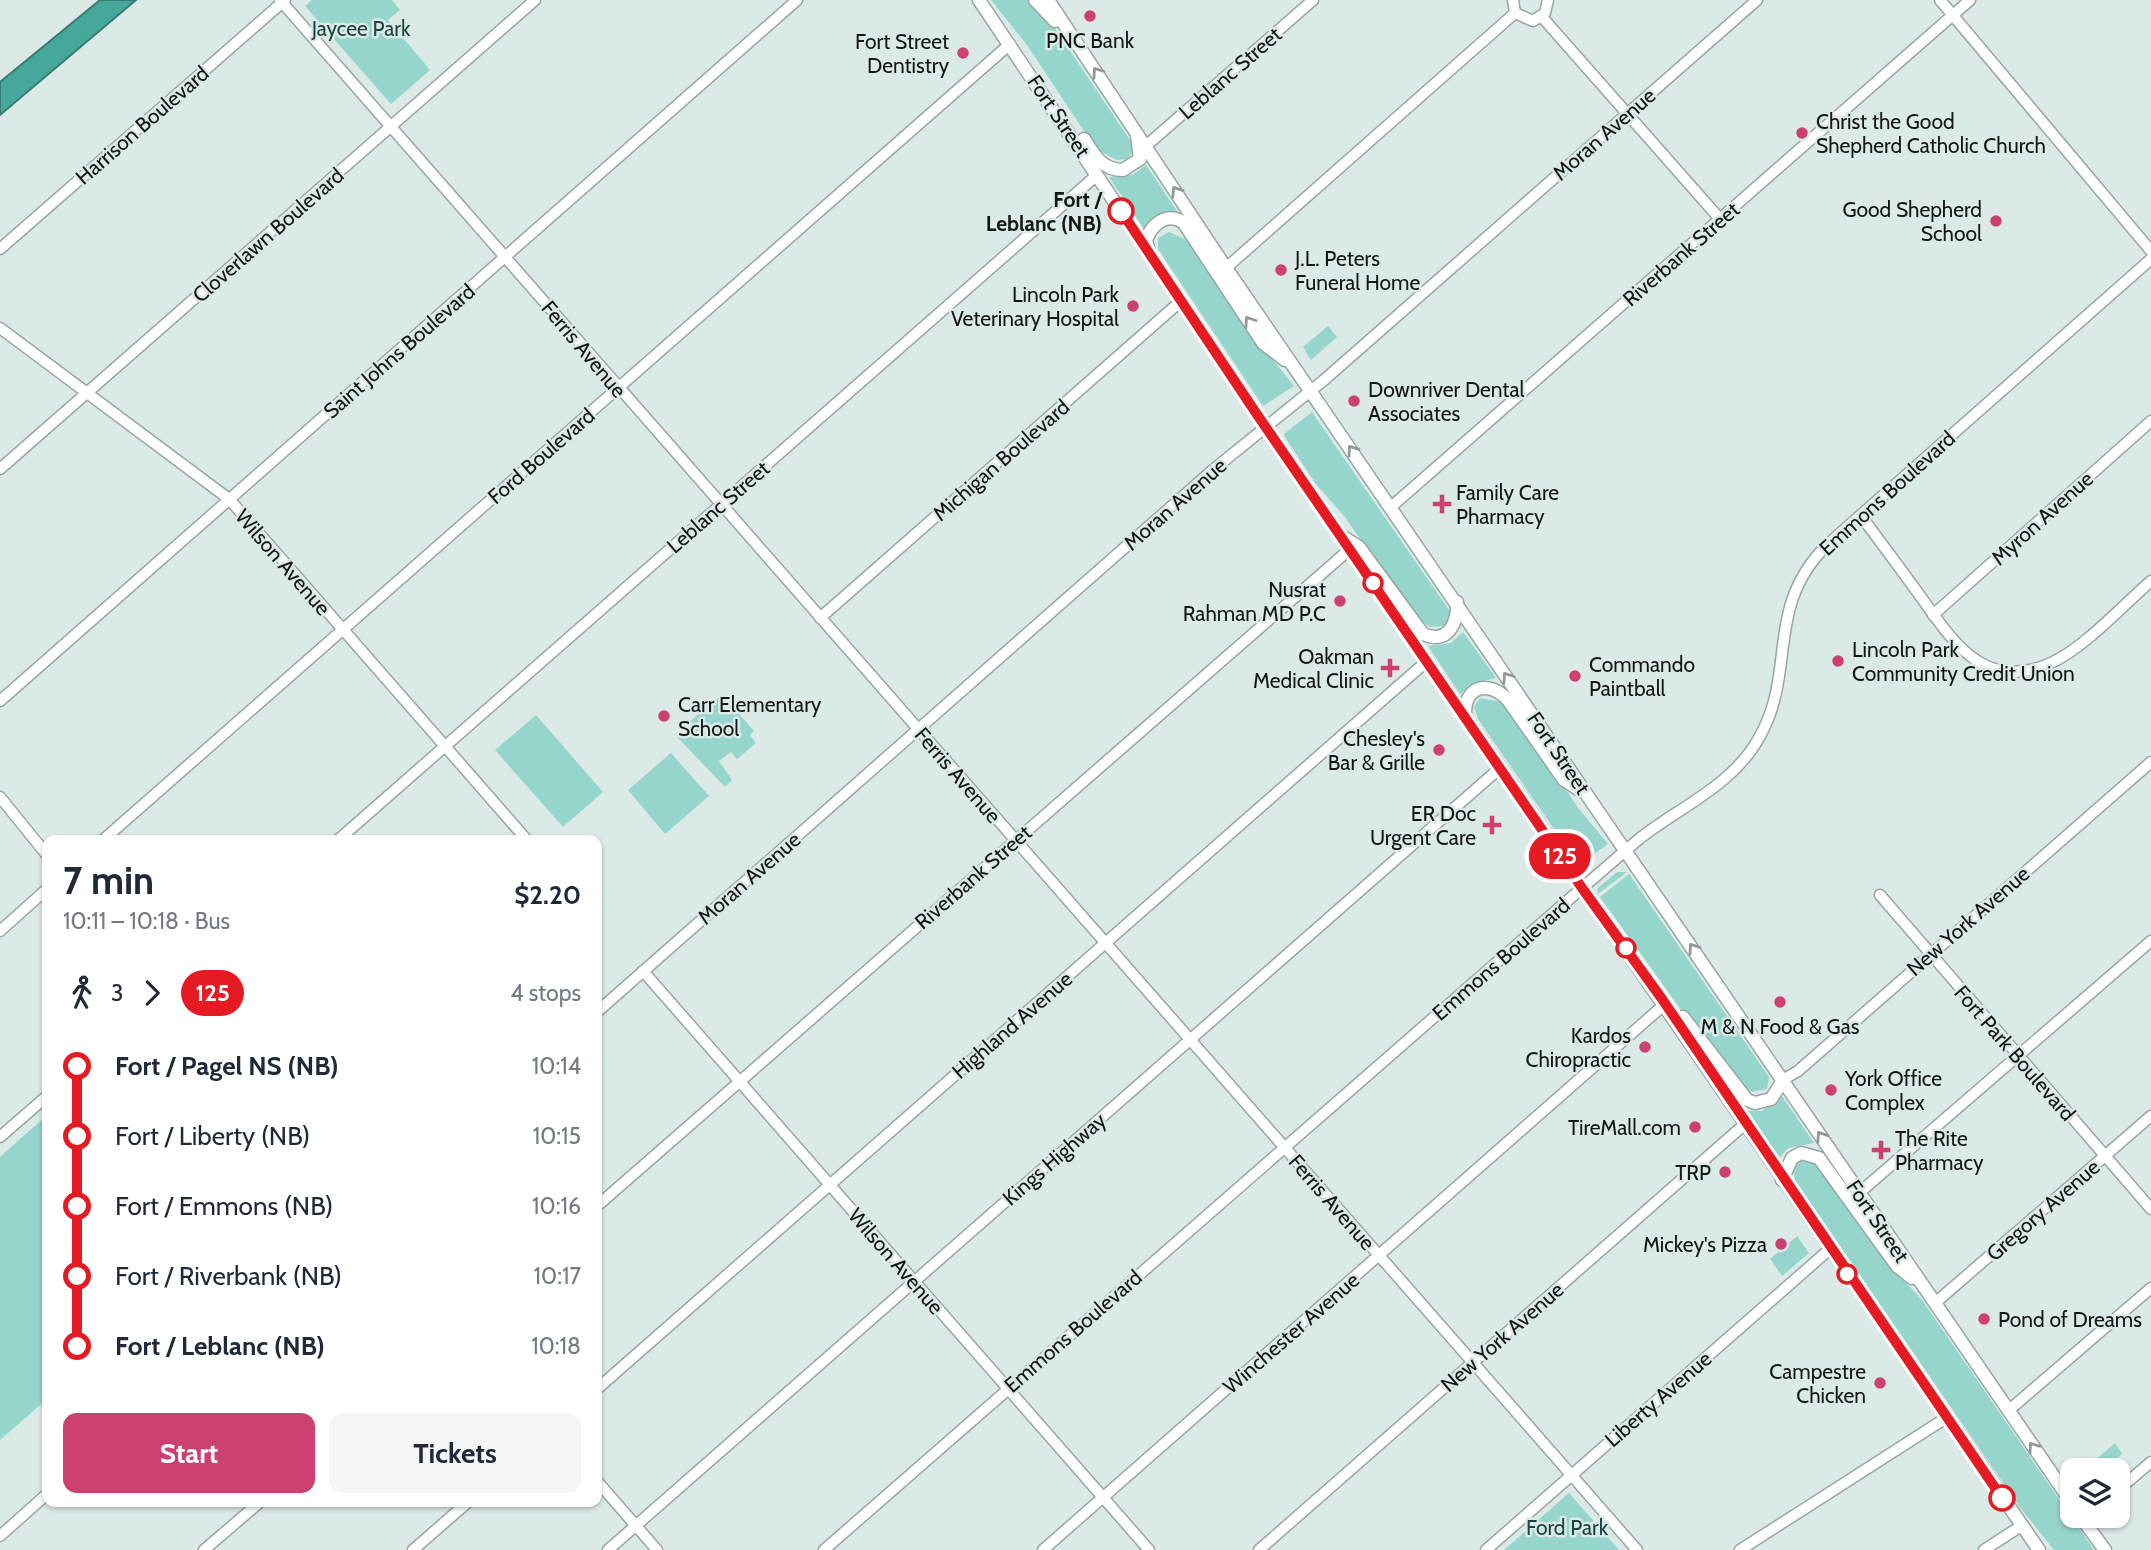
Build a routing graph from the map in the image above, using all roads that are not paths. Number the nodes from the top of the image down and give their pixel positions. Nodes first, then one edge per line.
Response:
1 (536, 0) edge
2 (797, 0) edge
3 (979, 0) edge
4 (1035, 0) edge
5 (1312, 0) edge
6 (1513, 0) edge
7 (1548, 0) edge
8 (1757, 0) edge
9 (1940, 0) edge
10 (1970, 0) edge
11 (282, 1) edge
12 (1053, 2) edge
13 (1516, 13) junction
14 (1953, 15) junction
15 (1542, 17) junction
16 (1075, 40) junction
17 (1010, 44) junction
18 (1627, 114) junction
19 (391, 127) junction
20 (1135, 128) junction
21 (1147, 145) junction
22 (1097, 175) junction
23 (1720, 219) junction
24 (0, 249) edge
25 (2151, 251) edge
26 (506, 256) junction
27 (1150, 256) junction
28 (2151, 259) edge
29 (1226, 268) junction
30 (1181, 301) junction
31 (0, 328) edge
32 (1296, 369) junction
33 (618, 389) junction
34 (1311, 390) junction
35 (88, 392) junction
36 (2151, 421) edge
37 (1265, 426) junction
38 (0, 469) edge
39 (229, 499) junction
40 (722, 504) junction
41 (1391, 507) junction
42 (1861, 516) junction
43 (1339, 534) junction
44 (1350, 549) junction
45 (2151, 581) edge
46 (1933, 615) junction
47 (820, 618) junction
48 (1462, 618) junction
49 (342, 631) junction
50 (1427, 661) junction
51 (0, 701) edge
52 (1465, 716) junction
53 (918, 729) junction
54 (445, 747) junction
55 (2151, 762) edge
56 (1500, 768) junction
57 (1587, 795) junction
58 (0, 797) edge
59 (109, 835) edge
60 (344, 835) edge
61 (523, 835) edge
62 (1015, 840) junction
63 (42, 849) edge
64 (1626, 851) junction
65 (1582, 888) junction
66 (42, 893) edge
67 (1880, 895) dead end
68 (0, 930) edge
69 (2151, 941) edge
70 (1106, 944) junction
71 (1930, 954) junction
72 (643, 971) junction
73 (1663, 1002) junction
74 (602, 1008) edge
75 (1191, 1040) junction
76 (2019, 1057) junction
77 (1784, 1079) junction
78 (738, 1082) junction
79 (42, 1100) edge
80 (2151, 1116) edge
81 (1745, 1124) junction
82 (0, 1137) edge
83 (1284, 1147) junction
84 (2105, 1157) junction
85 (1782, 1180) junction
86 (829, 1185) junction
87 (1859, 1193) junction
88 (602, 1202) edge
89 (2151, 1209) edge
90 (1830, 1249) junction
91 (1379, 1255) junction
92 (915, 1282) junction
93 (1921, 1283) junction
94 (2151, 1288) edge
95 (1935, 1303) junction
96 (1471, 1363) junction
97 (602, 1385) edge
98 (1007, 1389) junction
99 (2008, 1411) junction
100 (1947, 1418) junction
101 (2151, 1462) edge
102 (1571, 1475) junction
103 (2130, 1480) edge
104 (2060, 1486) edge
105 (602, 1487) edge
106 (1103, 1497) junction
107 (42, 1498) edge
108 (254, 1507) edge
109 (462, 1507) edge
110 (636, 1525) junction
111 (2021, 1526) junction
112 (2091, 1528) edge
113 (0, 1536) edge
114 (2039, 1548) edge
115 (204, 1550) edge
116 (413, 1550) edge
117 (608, 1550) edge
118 (657, 1550) edge
119 (824, 1550) edge
120 (1043, 1550) edge
121 (1149, 1550) edge
122 (1259, 1550) edge
123 (1486, 1550) edge
124 (1637, 1550) edge
125 (1740, 1550) edge
126 (1984, 1550) edge
127 (2105, 1550) edge

1 - 19 street, Cloverlawn Boulevard
2 - 26 street, Saint Johns Boulevard
3 - 17 main road, Fort Street
4 - 16 main road
5 - 21 street, Leblanc Street
6 - 13 street
7 - 15 street
8 - 18 street, Moran Avenue
9 - 14 street
10 - 14 street, Riverbank Street
11 - 19 street, Ferris Avenue
11 - 24 street, Harrison Boulevard
12 - 16 main road
13 - 15 street
13 - 29 street
14 - 23 street, Riverbank Street
14 - 25 street
15 - 18 street
20 -> 16 main road
17 - 20 main road
17 - 22 main road, Fort Street
17 - 33 street, Ford Boulevard
18 - 23 street
18 - 34 street, Moran Avenue
19 - 26 street, Ferris Avenue
19 - 35 street, Cloverlawn Boulevard
20 - 21 main road
29 -> 21 main road
22 - 27 main road, Fort Street
22 - 40 street, Leblanc Street
23 - 41 street, Riverbank Street
26 - 33 street, Ferris Avenue
26 - 39 street, Saint Johns Boulevard
27 - 30 main road, Fort Street
32 -> 27 main road
28 - 42 street, Emmons Boulevard
29 - 32 main road
30 - 37 main road, Fort Street
30 - 47 street, Michigan Boulevard
31 - 35 street, Wilson Avenue
32 - 34 main road
33 - 40 street, Ferris Avenue
33 - 49 street, Ford Boulevard
34 - 37 street, Moran Avenue
41 -> 34 main road
35 - 38 street, Cloverlawn Boulevard
35 - 39 street, Wilson Avenue
36 - 46 street, Myron Avenue
37 - 43 main road, Fort Street
37 - 53 street, Moran Avenue
39 - 49 street, Wilson Avenue
39 - 51 street, Saint Johns Boulevard
40 - 47 street, Ferris Avenue
40 - 54 street, Leblanc Street
41 - 48 main road
42 - 46 street
42 - 64 street, Emmons Boulevard
43 - 44 main road, Fort Street
43 - 48 main road
44 - 50 main road, Fort Street
44 - 62 street, Riverbank Street
45 - 46 street
47 - 53 street, Ferris Avenue
57 -> 48 main road, Fort Street
49 - 54 street, Wilson Avenue
49 - 59 street, Ford Boulevard
50 - 52 main road, Fort Street
50 - 70 street, Highland Avenue
52 - 56 main road, Fort Street
52 - 57 main road
53 - 62 street, Ferris Avenue
53 - 72 street, Moran Avenue
54 - 60 street, Leblanc Street
54 - 61 street, Wilson Avenue
55 - 71 street, New York Avenue
56 - 65 main road, Fort Street
56 - 75 street, Kings Highway
57 - 64 main road, Fort Street
58 - 63 street
62 - 70 street, Ferris Avenue
62 - 78 street, Riverbank Street
64 - 65 street, Emmons Boulevard
77 -> 64 main road, Fort Street
65 - 73 main road, Fort Street
65 - 83 street, Emmons Boulevard
66 - 68 street
67 - 71 street, Fort Park Boulevard
69 - 76 street
70 - 75 street, Ferris Avenue
70 - 86 street, Highland Avenue
71 - 76 street, Fort Park Boulevard
71 - 77 street, New York Avenue
72 - 74 street, Moran Avenue
72 - 78 street, Wilson Avenue
73 - 77 main road
73 - 81 main road, Fort Street
73 - 91 street, Winchester Avenue
75 - 83 street, Ferris Avenue
75 - 92 street, Kings Highway
76 - 84 street, Fort Park Boulevard
76 - 87 street
87 -> 77 main road, Fort Street
78 - 86 street, Wilson Avenue
78 - 88 street, Riverbank Street
79 - 82 street
80 - 84 street, Gregory Avenue
81 - 85 main road, Fort Street
81 - 96 street, New York Avenue
83 - 91 street, Ferris Avenue
83 - 98 street, Emmons Boulevard
84 - 89 street, Fort Park Boulevard
84 - 95 street, Gregory Avenue
85 - 90 main road, Fort Street
85 - 93 main road
86 - 92 street, Wilson Avenue
86 - 97 street, Highland Avenue
87 - 93 main road, Fort Street
90 - 100 main road, Fort Street
90 - 102 street, Liberty Avenue
91 - 96 street, Ferris Avenue
91 - 106 street, Winchester Avenue
92 - 98 street, Wilson Avenue
92 - 110 street, Kings Highway
93 - 95 main road, Fort Street
94 - 99 street
95 - 99 main road, Fort Street
96 - 102 street, Ferris Avenue
96 - 122 street, New York Avenue
98 - 106 street, Wilson Avenue
98 - 119 street, Emmons Boulevard
104 -> 99 main road, Fort Street
100 - 111 main road, Fort Street
100 - 125 street
101 - 103 street
102 - 123 street, Liberty Avenue
102 - 124 street, Ferris Avenue
105 - 110 street
106 - 120 street, Winchester Avenue
106 - 121 street, Wilson Avenue
107 - 113 street
108 - 115 street
109 - 116 street
110 - 117 street, Kings Highway
110 - 118 street
111 - 114 main road, Fort Street
111 - 126 street
112 - 127 main road

